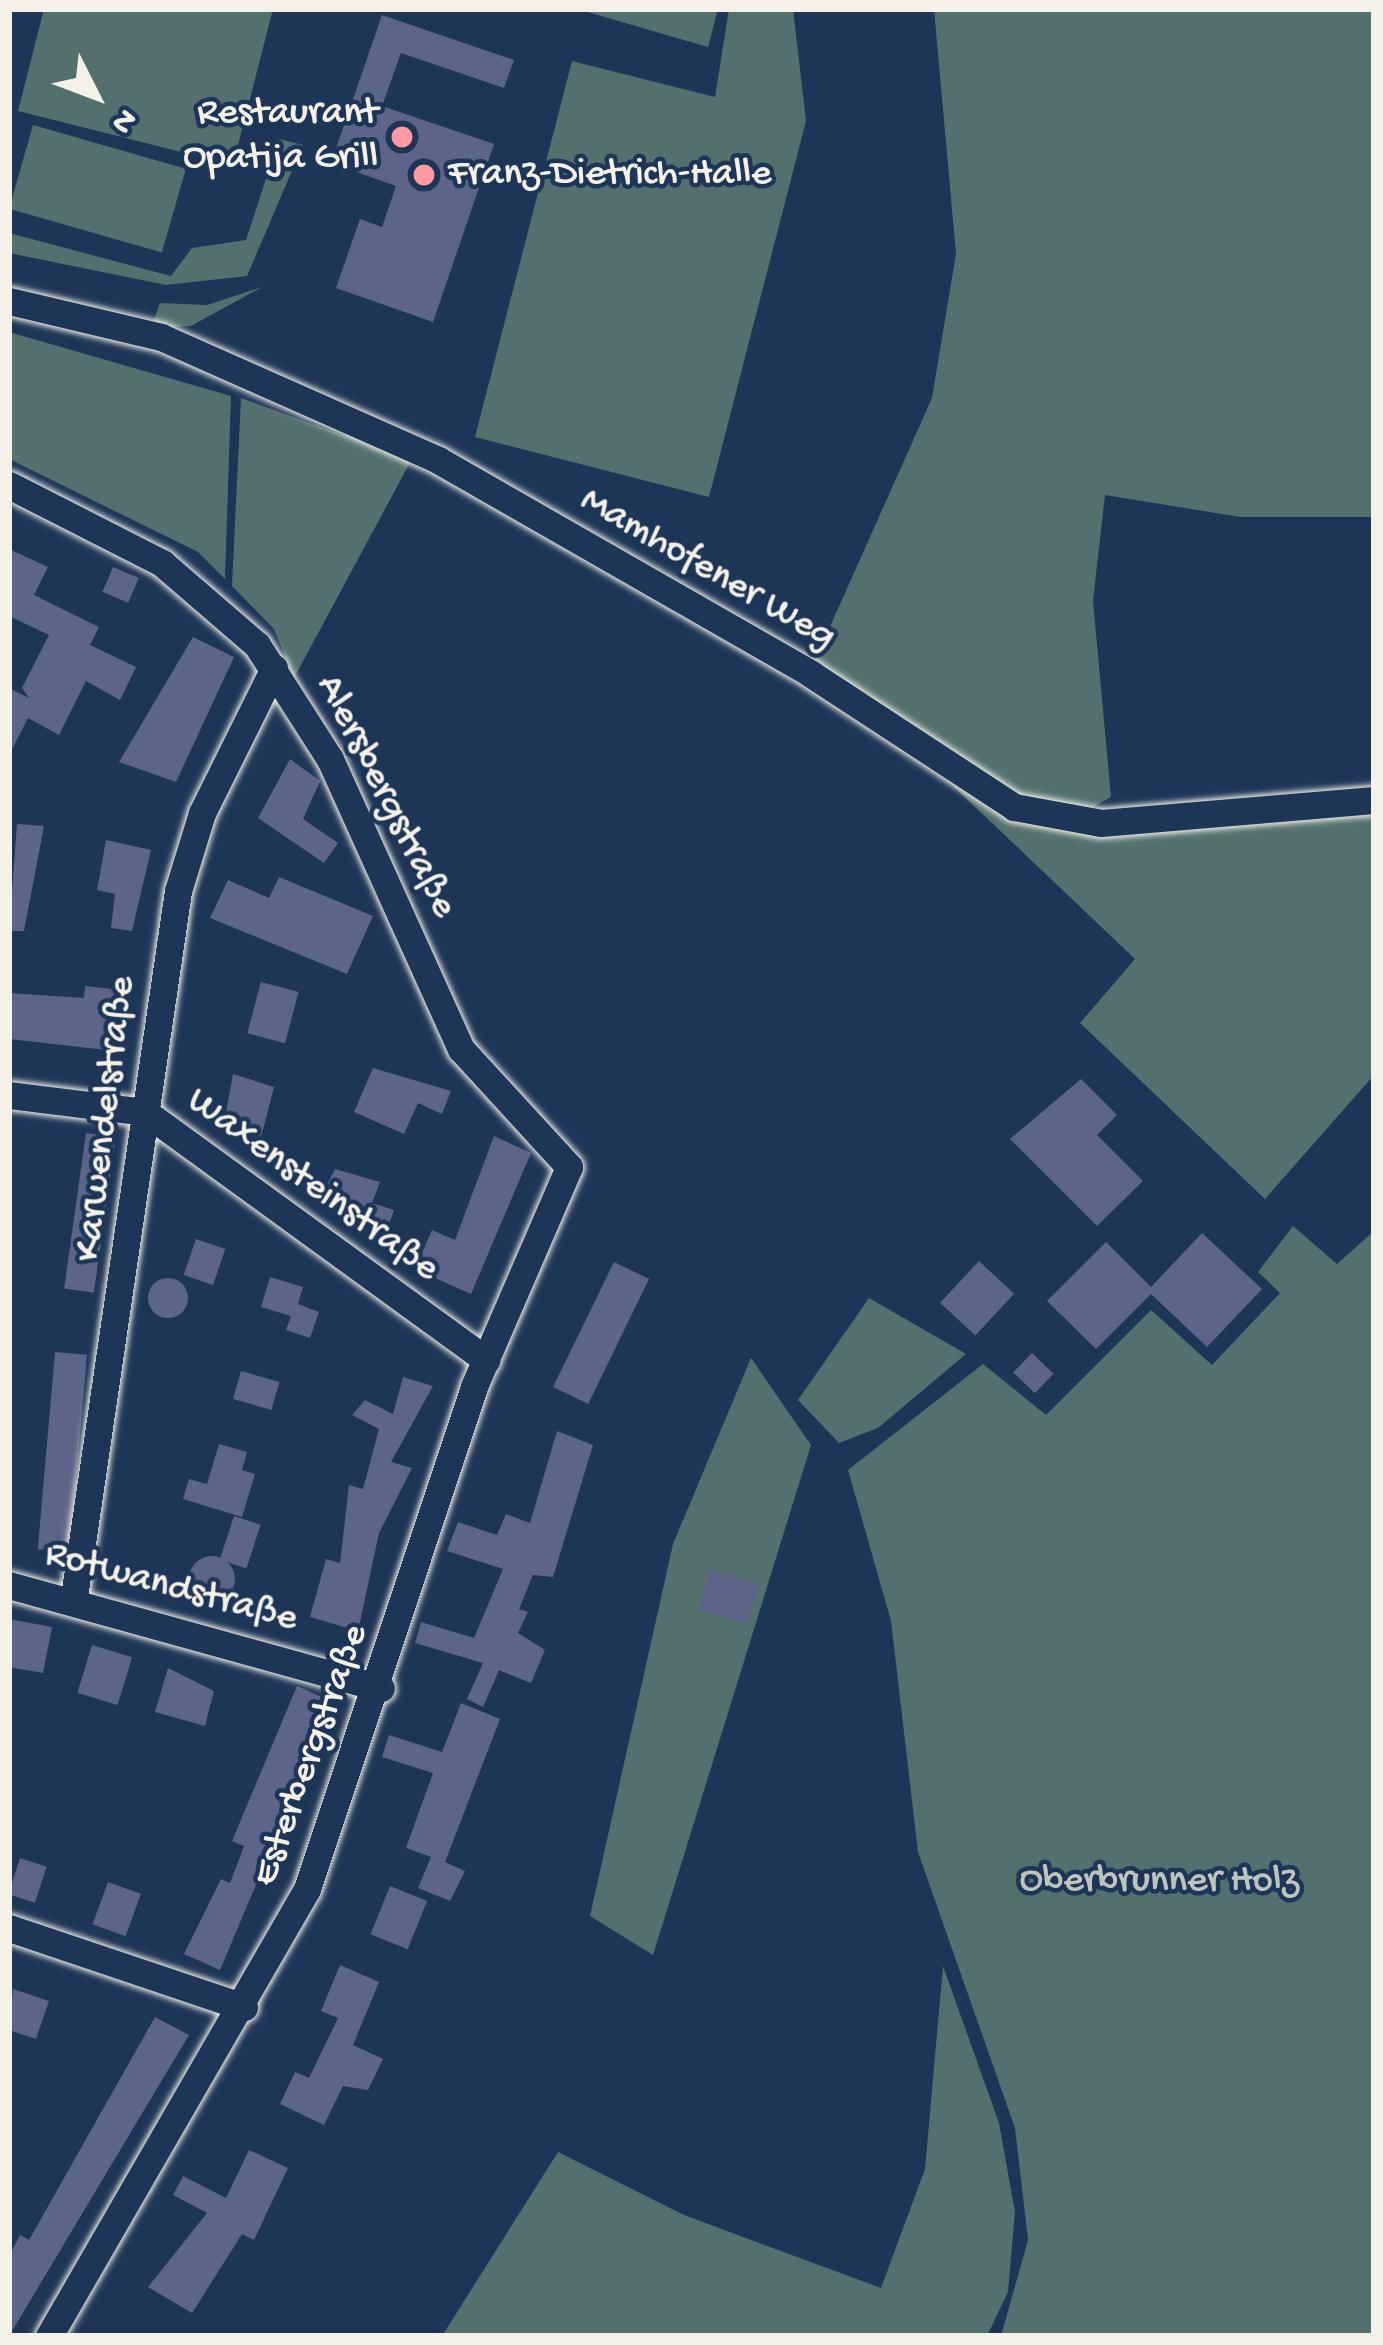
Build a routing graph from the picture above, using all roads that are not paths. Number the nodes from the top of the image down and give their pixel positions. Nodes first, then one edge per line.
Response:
1 (9, 302) edge
2 (9, 485) edge
3 (274, 668) junction
4 (1374, 800) edge
5 (9, 1095) edge
6 (145, 1112) junction
7 (568, 1167) joint
8 (486, 1360) junction
9 (9, 1585) edge
10 (74, 1597) junction
11 (381, 1688) junction
12 (9, 1928) edge
13 (244, 2007) junction
14 (49, 2336) edge

1 - 4 street, Mamhofener Weg
2 - 3 street, Alersbergstraße
3 - 6 street, Karwendelstraße
3 - 7 street, Alersbergstraße
5 - 6 street, Waxensteinstraße
6 - 8 street, Waxensteinstraße
6 - 10 street, Karwendelstraße
7 - 8 street, Esterbergstraße
8 - 11 street, Esterbergstraße
9 - 10 street, Rotwandstraße
10 - 11 street, Rotwandstraße
11 - 13 street, Esterbergstraße
12 - 13 street
13 - 14 street, Esterbergstraße

